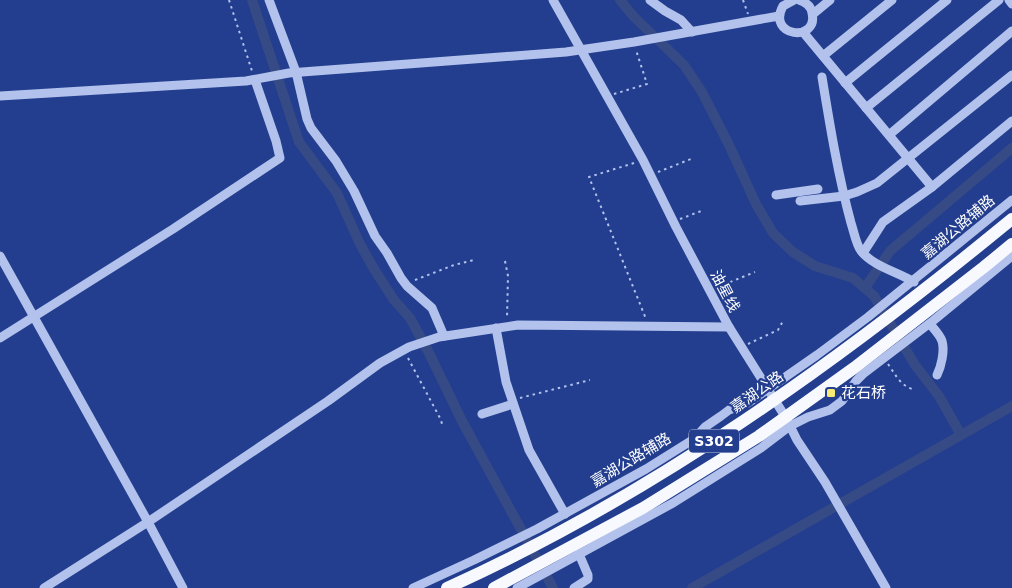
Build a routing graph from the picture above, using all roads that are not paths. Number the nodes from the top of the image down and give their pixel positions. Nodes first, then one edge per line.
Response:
1 (269, 0) edge
2 (553, 0) edge
3 (650, 0) edge
4 (793, 0) edge
5 (799, 0) edge
6 (830, 0) edge
7 (892, 0) edge
8 (947, 0) edge
9 (999, 0) edge
10 (1009, 0) edge
11 (1012, 4) edge
12 (813, 14) junction
13 (780, 16) junction
14 (692, 32) junction
15 (803, 32) junction
16 (1012, 32) edge
17 (582, 49) junction
18 (823, 56) junction
19 (293, 72) junction
20 (1012, 75) edge
21 (822, 77) dead end
22 (259, 79) junction
23 (845, 83) junction
24 (0, 96) edge
25 (866, 108) junction
26 (1012, 122) edge
27 (889, 135) junction
28 (908, 158) junction
29 (932, 187) junction
30 (818, 190) dead end
31 (776, 194) dead end
32 (844, 196) junction
33 (804, 197) junction
34 (1012, 200) edge
35 (1012, 219) edge
36 (1012, 244) edge
37 (863, 253) junction
38 (0, 256) edge
39 (1012, 256) edge
40 (914, 282) junction
41 (908, 293) junction
42 (34, 316) junction
43 (872, 322) junction
44 (925, 322) junction
45 (729, 327) junction
46 (496, 328) junction
47 (442, 336) junction
48 (0, 338) edge
49 (886, 353) junction
50 (937, 375) dead end
51 (768, 389) junction
52 (775, 400) junction
53 (512, 402) junction
54 (482, 414) dead end
55 (788, 422) junction
56 (565, 514) junction
57 (148, 522) junction
58 (579, 554) junction
59 (557, 561) junction
60 (526, 577) junction
61 (44, 588) edge
62 (183, 588) edge
63 (413, 588) edge
64 (447, 588) edge
65 (494, 588) edge
66 (517, 588) edge
67 (574, 588) edge
68 (886, 588) edge

1 - 19 street
2 - 17 street, 油星线
3 - 14 street
4 - 13 street
5 - 12 street
6 - 12 street
7 - 18 street
8 - 23 street
9 - 25 street
10 - 11 street
12 - 15 street
13 - 14 street
13 - 15 street
14 - 17 street
15 - 18 street
16 - 27 street
17 - 19 street
17 - 45 street, 油星线
18 - 23 street
19 - 22 street
19 - 47 street
20 - 28 street
21 - 32 street
22 - 24 street
22 - 42 street
23 - 25 street
25 - 27 street
26 - 29 street
27 - 28 street
28 - 29 street
28 - 32 street
29 - 37 street
30 - 33 street
31 - 33 street
32 - 33 street
32 - 37 street
34 - 40 street, 嘉湖公路辅路
35 - 41 main road, 嘉湖公路
36 - 44 main road
37 - 40 street
38 - 42 street
39 - 44 street
40 - 41 street, 嘉湖公路辅路
41 - 43 main road, 嘉湖公路 / S302
42 - 48 street
42 - 57 street
43 - 51 street, 嘉湖公路辅路
43 - 52 main road, 嘉湖公路 / S302
44 - 49 main road, S302
44 - 50 street
45 - 46 street
45 - 51 street, 油星线
46 - 47 street
46 - 53 street
47 - 57 street
49 - 55 main road, S302
49 - 55 street
51 - 52 street, 油星线
51 - 56 street, 嘉湖公路辅路
52 - 55 street, 油星线
52 - 64 main road, 嘉湖公路 / S302
53 - 54 street
53 - 56 street
55 - 58 street
55 - 59 main road, S302
55 - 68 street, 油星线
56 - 63 street, 嘉湖公路辅路
57 - 61 street
57 - 62 street
58 - 59 street
58 - 67 street
59 - 60 main road, S302
60 - 65 main road, S302
60 - 66 street

